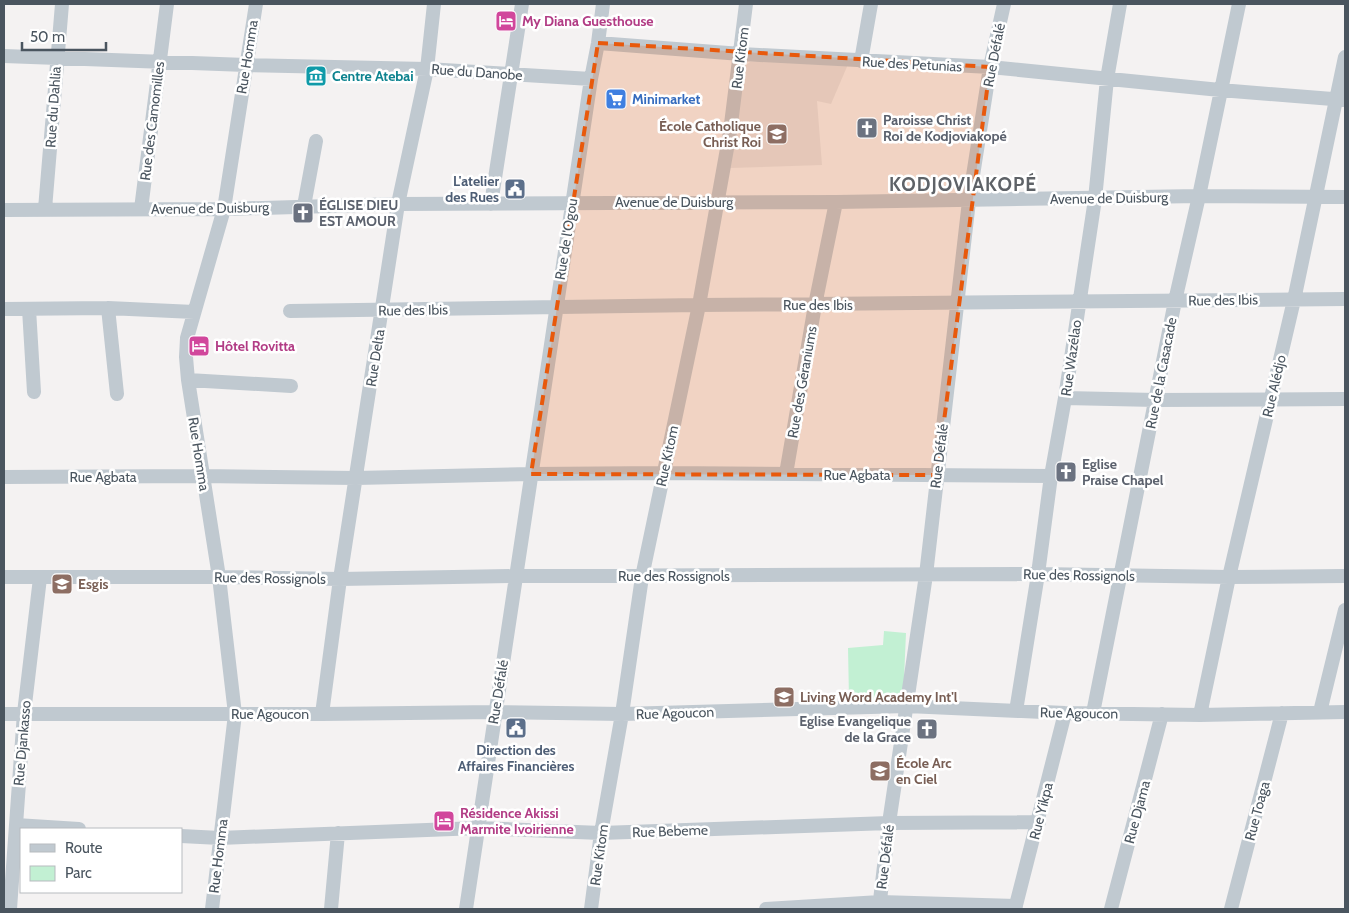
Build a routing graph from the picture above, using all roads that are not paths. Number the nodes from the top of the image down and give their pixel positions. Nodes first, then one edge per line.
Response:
1 (62, 4) edge
2 (167, 4) edge
3 (256, 4) edge
4 (434, 4) edge
5 (522, 4) edge
6 (603, 4) edge
7 (746, 4) edge
8 (871, 4) edge
9 (1004, 4) edge
10 (1120, 4) edge
11 (1239, 4) edge
12 (598, 43) junction
13 (741, 54) junction
14 (4, 56) edge
15 (57, 57) junction
16 (1345, 57) edge
17 (159, 61) junction
18 (861, 61) junction
19 (246, 65) junction
20 (990, 68) junction
21 (427, 69) junction
22 (511, 74) junction
23 (591, 79) junction
24 (1107, 79) junction
25 (1220, 90) junction
26 (1341, 100) edge
27 (316, 141) dead end
28 (1199, 196) junction
29 (1316, 197) junction
30 (1345, 197) edge
31 (1095, 199) junction
32 (969, 201) junction
33 (717, 202) junction
34 (836, 202) junction
35 (572, 203) junction
36 (398, 204) junction
37 (491, 204) junction
38 (304, 206) junction
39 (141, 209) junction
40 (224, 209) junction
41 (4, 210) edge
42 (45, 210) junction
43 (1345, 299) edge
44 (1294, 300) junction
45 (1175, 301) junction
46 (1079, 302) junction
47 (958, 303) junction
48 (698, 305) junction
49 (815, 305) junction
50 (108, 308) junction
51 (556, 308) junction
52 (4, 309) edge
53 (29, 309) junction
54 (382, 310) junction
55 (290, 311) dead end
56 (194, 312) junction
57 (188, 380) junction
58 (291, 386) dead end
59 (34, 392) dead end
60 (117, 394) dead end
61 (1065, 398) junction
62 (1345, 398) edge
63 (1271, 399) junction
64 (1156, 400) junction
65 (664, 473) junction
66 (531, 474) junction
67 (786, 474) junction
68 (937, 475) junction
69 (202, 476) junction
70 (1051, 476) junction
71 (4, 477) edge
72 (356, 478) junction
73 (1038, 574) junction
74 (926, 575) junction
75 (218, 576) junction
76 (516, 576) junction
77 (1121, 576) junction
78 (1345, 576) edge
79 (4, 577) edge
80 (642, 577) junction
81 (40, 578) junction
82 (1230, 578) junction
83 (340, 579) junction
84 (1345, 610) edge
85 (907, 706) junction
86 (1016, 711) junction
87 (495, 712) junction
88 (1320, 712) junction
89 (1345, 712) edge
90 (24, 713) junction
91 (1065, 713) junction
92 (1093, 713) junction
93 (1282, 713) junction
94 (4, 714) edge
95 (235, 714) junction
96 (322, 714) junction
97 (622, 714) junction
98 (1162, 714) junction
99 (1200, 715) junction
100 (1038, 822) junction
101 (889, 823) junction
102 (16, 825) junction
103 (63, 828) edge
104 (478, 828) junction
105 (338, 833) junction
106 (601, 833) junction
107 (182, 836) edge
108 (220, 838) junction
109 (879, 906) edge
110 (1016, 907) edge
111 (10, 909) edge
112 (212, 909) edge
113 (331, 909) edge
114 (466, 909) edge
115 (591, 909) edge
116 (766, 909) edge
117 (789, 909) edge
118 (1111, 909) edge
119 (1231, 909) edge

1 - 15 street, Rue du Dahlia
2 - 17 street, Rue des Camomilles
3 - 19 street, Rue Homma
4 - 21 street, Rue Delta
5 - 22 street
6 - 12 street, Rue de l'Ogou
7 - 13 street, Rue Kitom
8 - 18 street
9 - 20 street, Rue Défalé
10 - 24 street, Rue Wazélao
11 - 25 street, Rue de la Casacade
12 - 13 street, Rue des Petunias
12 - 23 street, Rue de l'Ogou
13 - 18 street, Rue des Petunias
13 - 33 street, Rue Kitom
14 - 15 street, Rue du Danobe
15 - 17 street, Rue du Danobe
15 - 42 street, Rue du Dahlia
16 - 26 street, Rue Alédjo
17 - 19 street, Rue du Danobe
17 - 39 street, Rue des Camomilles
18 - 20 street, Rue des Petunias
19 - 21 street, Rue du Danobe
19 - 40 street, Rue Homma
20 - 24 street, Rue des Petunias
20 - 32 street, Rue Défalé
21 - 22 street, Rue du Danobe
21 - 36 street, Rue Delta
22 - 23 street, Rue du Danobe
22 - 37 street
23 - 35 street, Rue de l'Ogou
24 - 25 street, Rue des Petunias
24 - 31 street, Rue Wazélao
25 - 26 street, Rue des Petunias
25 - 28 street, Rue de la Casacade
26 - 29 street, Rue Alédjo
27 - 38 street
28 - 29 street, Avenue de Duisburg
28 - 31 street, Avenue de Duisburg
28 - 45 street, Rue de la Casacade
29 - 30 street, Avenue de Duisburg
29 - 44 street, Rue Alédjo
31 - 32 street, Avenue de Duisburg
31 - 46 street, Rue Wazélao
32 - 34 street, Avenue de Duisburg
32 - 47 street, Rue Défalé
33 - 34 street, Avenue de Duisburg
33 - 35 street, Avenue de Duisburg
33 - 48 street, Rue Kitom
34 - 49 street, Rue des Géraniums
35 - 37 street, Avenue de Duisburg
35 - 51 street, Rue de l'Ogou
36 - 37 street, Avenue de Duisburg
36 - 38 street, Avenue de Duisburg
36 - 54 street, Rue Delta
38 - 40 street, Avenue de Duisburg
39 - 40 street, Avenue de Duisburg
39 - 42 street, Avenue de Duisburg
40 - 56 street, Rue Homma
41 - 42 street, Avenue de Duisburg
43 - 44 street, Rue des Ibis
44 - 45 street, Rue des Ibis
44 - 63 street, Rue Alédjo
45 - 46 street, Rue des Ibis
45 - 64 street, Rue de la Casacade
46 - 47 street, Rue des Ibis
46 - 61 street, Rue Wazélao
47 - 49 street, Rue des Ibis
47 - 68 street, Rue Défalé
48 - 49 street, Rue des Ibis
48 - 51 street, Rue des Ibis
48 - 65 street, Rue Kitom
49 - 67 street, Rue des Géraniums
50 - 53 street
50 - 56 street
50 - 60 street
51 - 54 street, Rue des Ibis
51 - 66 street, Rue de l'Ogou
52 - 53 street
53 - 59 street
54 - 55 street, Rue des Ibis
54 - 72 street, Rue Delta
56 - 57 street, Rue Homma
57 - 58 street
57 - 69 street, Rue Homma
61 - 64 street
61 - 70 street, Rue Wazélao
62 - 63 street
63 - 64 street
63 - 82 street, Rue Alédjo
64 - 77 street, Rue de la Casacade
65 - 66 street, Rue Agbata
65 - 67 street, Rue Agbata
65 - 80 street, Rue Kitom
66 - 72 street, Rue Agbata
66 - 76 street, Rue Défalé
67 - 68 street, Rue Agbata
68 - 70 street, Rue Agbata
68 - 74 street, Rue Défalé
69 - 71 street, Rue Agbata
69 - 72 street, Rue Agbata
69 - 75 street, Rue Homma
70 - 73 street, Rue Wazélao
72 - 83 street, Rue Delta
73 - 74 street, Rue des Rossignols
73 - 77 street, Rue des Rossignols
73 - 86 street, Rue Wazélao
74 - 80 street, Rue des Rossignols
74 - 85 street, Rue Défalé
75 - 81 street, Rue des Rossignols
75 - 83 street, Rue des Rossignols
75 - 95 street, Rue Homma
76 - 80 street, Rue des Rossignols
76 - 83 street, Rue des Rossignols
76 - 87 street, Rue Défalé
77 - 82 street, Rue des Rossignols
77 - 92 street, Rue de la Casacade
78 - 82 street, Rue des Rossignols
79 - 81 street, Rue des Rossignols
80 - 97 street, Rue Kitom
81 - 90 street, Rue Djankasso
82 - 99 street, Rue Alédjo
83 - 96 street, Rue Delta
84 - 88 street
85 - 86 street, Rue Agoucon
85 - 97 street, Rue Agoucon
85 - 101 street, Rue Défalé
86 - 91 street, Rue Agoucon
87 - 96 street, Rue Agoucon
87 - 97 street, Rue Agoucon
87 - 104 street, Rue Défalé
88 - 89 street, Rue Agoucon
88 - 93 street, Rue Agoucon
90 - 94 street, Rue Agoucon
90 - 95 street, Rue Agoucon
90 - 102 street, Rue Djankasso
91 - 92 street, Rue Agoucon
91 - 100 street, Rue Yikpa
92 - 98 street, Rue Agoucon
93 - 99 street, Rue Agoucon
93 - 119 street, Rue Toaga
95 - 96 street, Rue Agoucon
95 - 108 street, Rue Homma
97 - 106 street, Rue Kitom
98 - 99 street, Rue Agoucon
98 - 118 street, Rue Djama
100 - 101 street, Rue Bebeme
100 - 110 street, Rue Yikpa
101 - 106 street, Rue Bebeme
101 - 109 street, Rue Défalé
102 - 103 street
102 - 111 street, Rue Djankasso
104 - 105 street, Rue Bebeme
104 - 106 street, Rue Bebeme
104 - 114 street, Rue Défalé
105 - 108 street, Rue Bebeme
105 - 113 street
106 - 115 street, Rue Kitom
107 - 108 street, Rue Bebeme
108 - 112 street, Rue Homma
109 - 110 street
109 - 117 street
116 - 117 street

